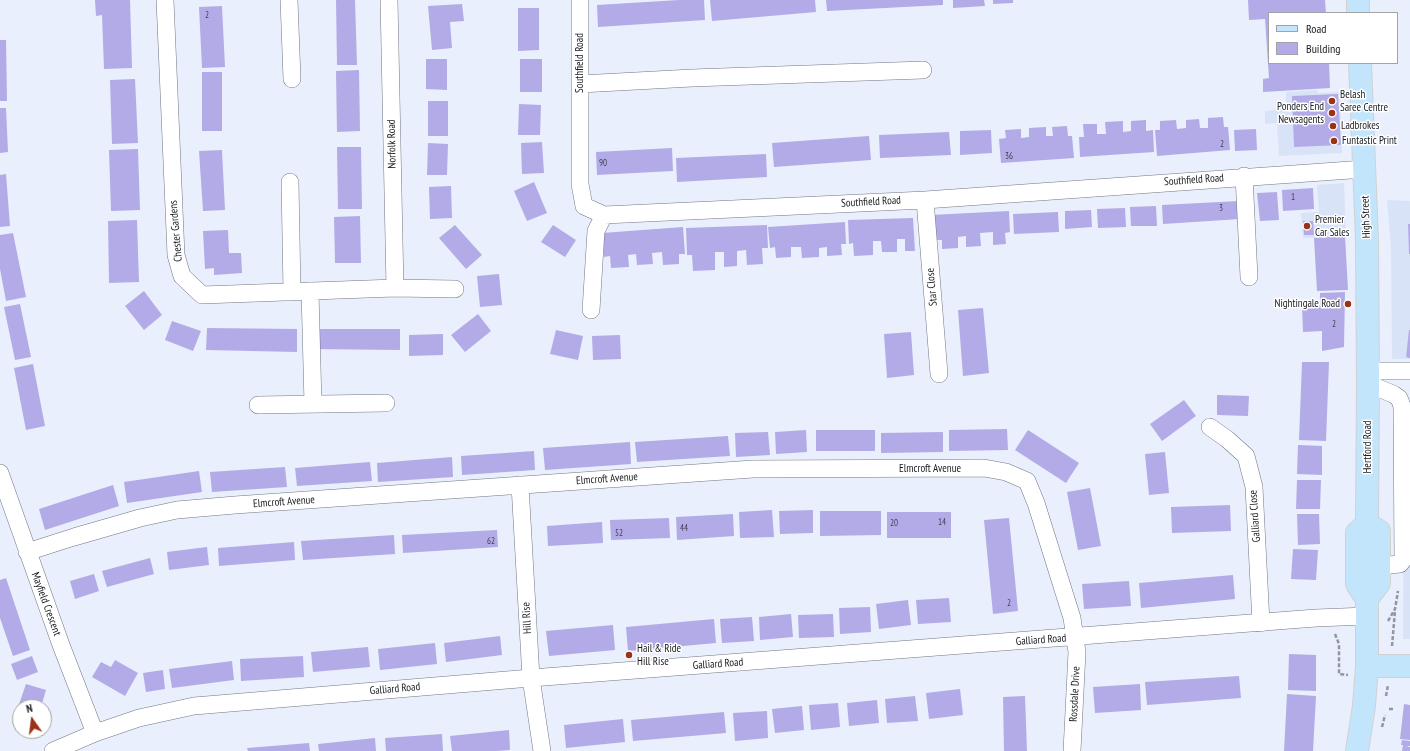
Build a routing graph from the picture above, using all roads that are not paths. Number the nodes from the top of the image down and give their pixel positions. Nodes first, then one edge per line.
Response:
1 (165, 0) edge
2 (288, 0) edge
3 (389, 0) edge
4 (580, 0) edge
5 (1358, 0) edge
6 (1358, 12) edge
7 (1360, 64) edge
8 (923, 70) dead end
9 (292, 79) dead end
10 (580, 84) junction
11 (1365, 168) junction
12 (1244, 176) junction
13 (290, 182) dead end
14 (925, 200) junction
15 (604, 214) junction
16 (1249, 277) dead end
17 (395, 288) junction
18 (455, 289) dead end
19 (310, 291) junction
20 (292, 292) junction
21 (591, 310) dead end
22 (1410, 371) edge
23 (939, 374) dead end
24 (1368, 378) junction
25 (386, 403) dead end
26 (258, 404) dead end
27 (313, 404) junction
28 (1210, 427) dead end
29 (0, 473) edge
30 (520, 485) junction
31 (1367, 524) junction
32 (27, 552) junction
33 (1390, 565) junction
34 (1367, 616) junction
35 (1261, 622) junction
36 (1076, 637) junction
37 (1410, 666) edge
38 (1357, 671) junction
39 (531, 678) junction
40 (95, 733) junction
41 (53, 751) edge
42 (542, 751) edge
43 (1072, 751) edge
44 (1357, 751) edge

1 - 20 street, Chester Gardens
2 - 9 street
3 - 17 street, Norfolk Road
4 - 10 street, Southfield Road
5 - 6 main road
7 - 11 main road, High Street
8 - 10 street
10 - 15 street, Southfield Road
11 - 12 street, Southfield Road
11 - 24 main road, High Street
12 - 14 street, Southfield Road
12 - 16 street
13 - 20 street
14 - 15 street, Southfield Road
14 - 23 street, Star Close
15 - 21 street
17 - 18 street, Chester Gardens
17 - 19 street, Chester Gardens
19 - 20 street, Chester Gardens
19 - 27 street
22 - 24 street
24 - 31 main road, Hertford Road
24 - 33 street
25 - 27 street
26 - 27 street
28 - 35 street, Galliard Close
29 - 32 street, Mayfield Crescent
30 - 32 street, Elmcroft Avenue
30 - 36 street, Elmcroft Avenue
30 - 39 street, Hill Rise
31 - 33 main road
31 - 34 main road
32 - 40 street, Mayfield Crescent
33 - 34 main road
34 - 35 street, Galliard Road
34 - 38 main road
35 - 36 street, Galliard Road
36 - 39 street, Galliard Road
36 - 43 street, Rossdale Drive
37 - 38 main road
38 - 44 main road
39 - 40 street, Galliard Road
39 - 42 street, Hill Rise
40 - 41 street, Galliard Road

